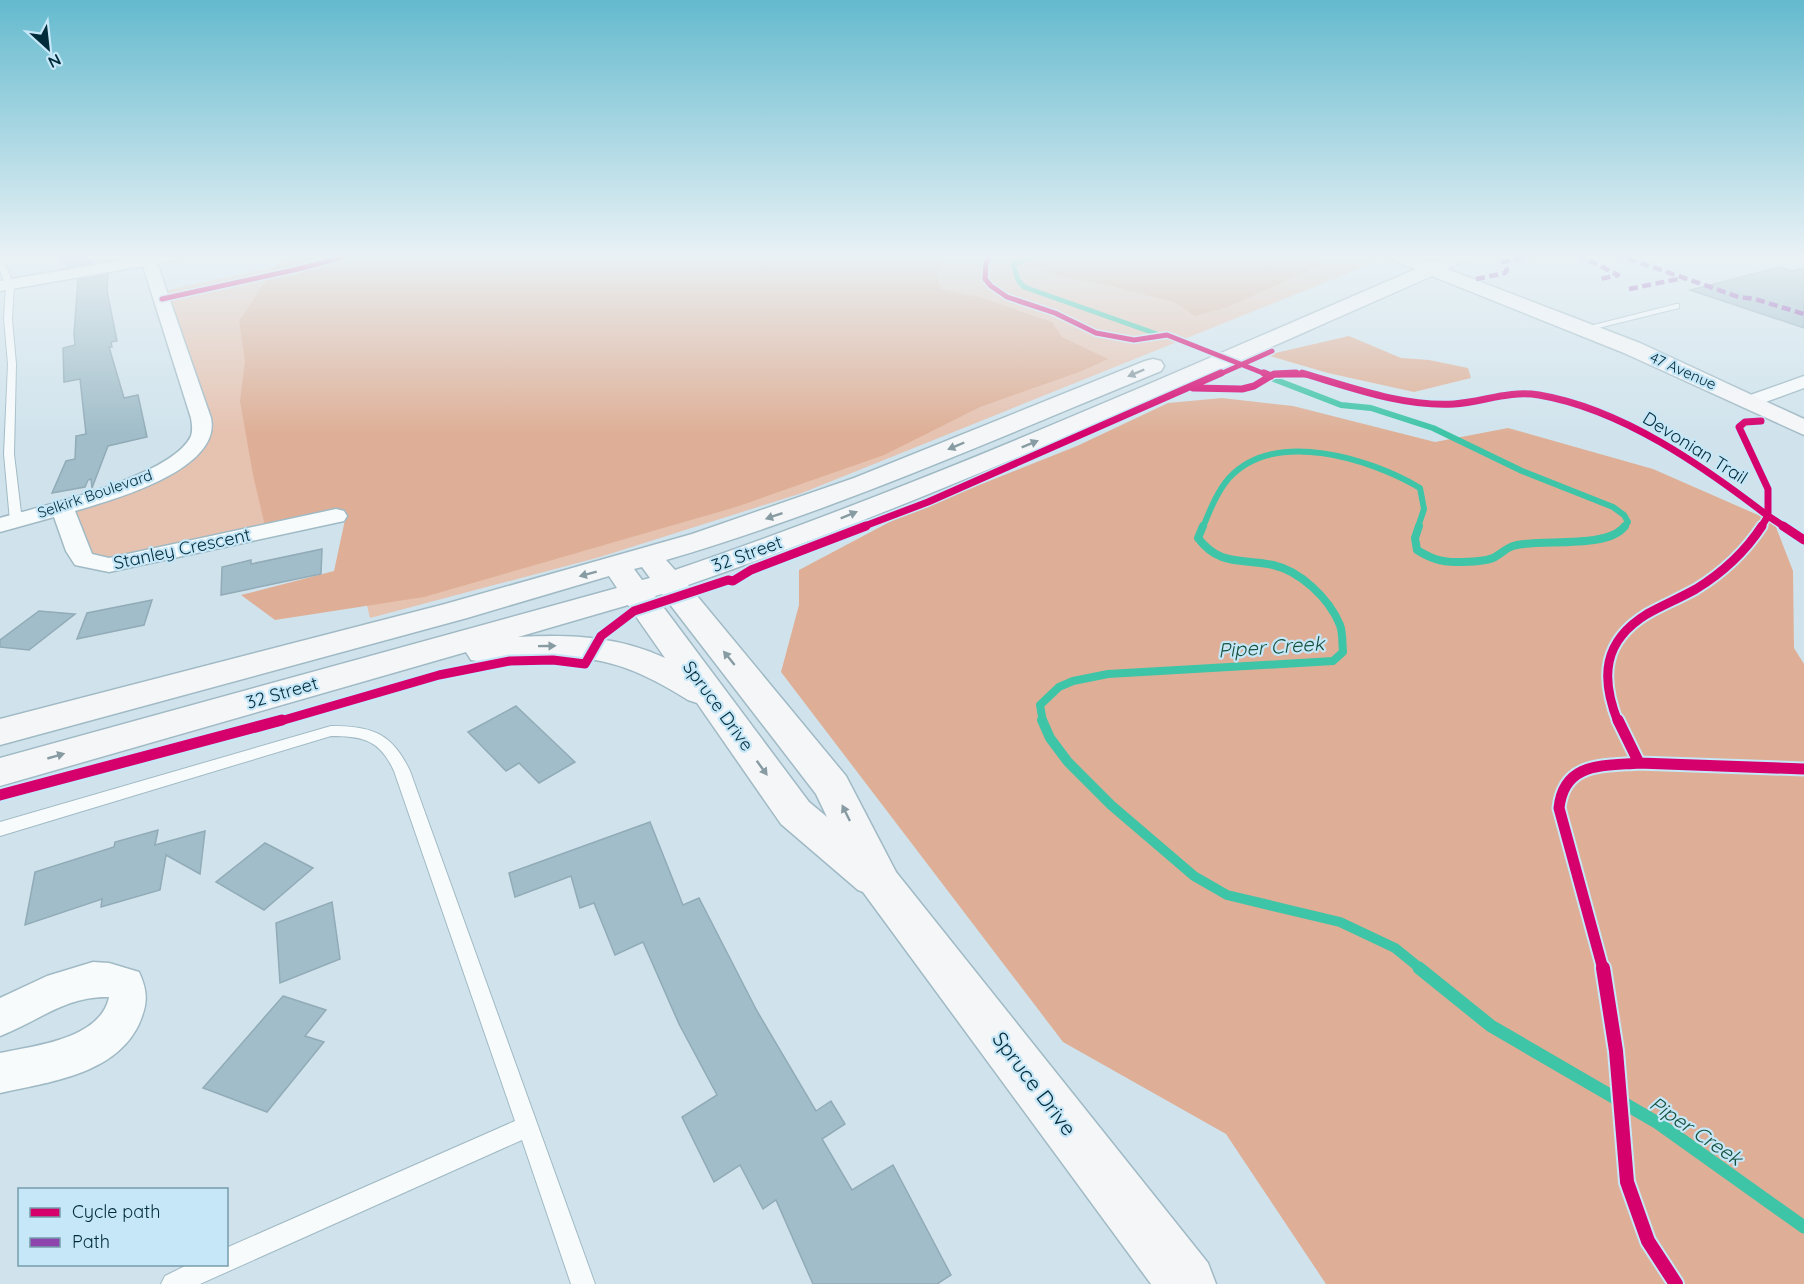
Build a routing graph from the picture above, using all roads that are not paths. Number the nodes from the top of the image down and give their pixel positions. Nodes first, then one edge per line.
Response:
1 (167, 314) edge
2 (1280, 314) edge
3 (1551, 314) edge
4 (1644, 314) edge
5 (4, 320) edge
6 (1586, 328) junction
7 (1804, 382) edge
8 (1749, 402) junction
9 (1804, 428) edge
10 (4, 455) edge
11 (62, 507) junction
12 (336, 516) dead end
13 (8, 523) edge
14 (643, 574) junction
15 (365, 670) junction
16 (716, 703) junction
17 (0, 732) edge
18 (0, 772) edge
19 (0, 829) edge
20 (881, 885) junction
21 (0, 1018) edge
22 (0, 1073) edge
23 (527, 1127) junction
24 (228, 1259) edge
25 (213, 1266) edge
26 (173, 1284) edge
27 (583, 1284) edge
28 (1187, 1284) edge

1 - 11 street, Selkirk Boulevard
2 - 14 main road, 32 Street
3 - 6 main road, 47 Avenue
4 - 6 lane
5 - 10 lane
6 - 8 main road, 47 Avenue
7 - 8 street
8 - 9 main road, 47 Avenue
10 - 13 lane
11 - 12 street, Stanley Crescent
11 - 13 street, Selkirk Boulevard
14 - 15 main road, 32 Street
14 - 16 main road, Spruce Drive
14 -> 17 main road, 32 Street
20 -> 14 main road, Spruce Drive
15 -> 16 main road
18 -> 15 main road, 32 Street
16 -> 20 main road, Spruce Drive
19 - 23 lane
20 - 28 main road, Spruce Drive
21 - 22 street
23 - 24 lane
23 - 27 lane
25 - 26 lane

